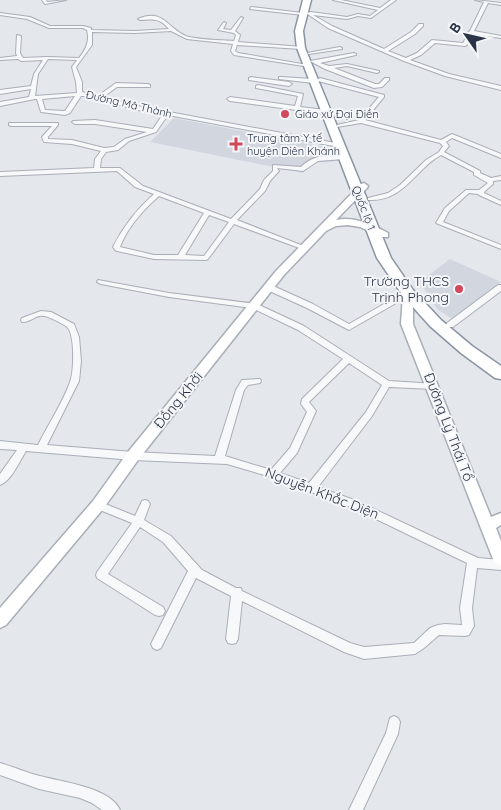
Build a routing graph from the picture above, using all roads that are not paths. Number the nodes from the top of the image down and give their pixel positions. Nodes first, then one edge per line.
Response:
1 (44, 0) edge
2 (307, 0) edge
3 (312, 0) edge
4 (335, 0) edge
5 (394, 0) edge
6 (482, 1) edge
7 (65, 2) edge
8 (501, 4) edge
9 (251, 8) dead end
10 (381, 9) junction
11 (0, 14) edge
12 (306, 14) junction
13 (241, 18) dead end
14 (224, 23) dead end
15 (422, 25) dead end
16 (172, 30) junction
17 (90, 31) junction
18 (138, 32) junction
19 (232, 32) junction
20 (470, 32) junction
21 (19, 36) dead end
22 (501, 37) edge
23 (136, 39) dead end
24 (236, 42) junction
25 (265, 46) junction
26 (340, 48) dead end
27 (384, 51) junction
28 (354, 54) dead end
29 (19, 57) junction
30 (254, 57) junction
31 (47, 58) junction
32 (309, 58) junction
33 (0, 59) edge
34 (80, 59) junction
35 (406, 60) junction
36 (327, 68) junction
37 (377, 72) dead end
38 (281, 78) dead end
39 (251, 79) dead end
40 (387, 79) dead end
41 (317, 80) junction
42 (290, 82) junction
43 (148, 86) dead end
44 (34, 87) junction
45 (258, 87) dead end
46 (501, 88) edge
47 (284, 91) junction
48 (0, 92) edge
49 (82, 94) junction
50 (100, 97) junction
51 (36, 98) junction
52 (230, 99) dead end
53 (0, 104) edge
54 (274, 106) junction
55 (297, 108) junction
56 (326, 112) junction
57 (166, 114) junction
58 (362, 121) junction
59 (75, 122) dead end
60 (11, 124) dead end
61 (339, 126) junction
62 (154, 132) junction
63 (442, 142) junction
64 (339, 145) junction
65 (104, 150) junction
66 (441, 153) junction
67 (501, 156) edge
68 (344, 157) junction
69 (97, 169) junction
70 (0, 174) edge
71 (501, 178) edge
72 (490, 180) junction
73 (364, 192) junction
74 (481, 192) junction
75 (159, 193) junction
76 (501, 203) edge
77 (208, 211) junction
78 (233, 221) junction
79 (371, 227) junction
80 (323, 229) junction
81 (385, 235) junction
82 (501, 247) edge
83 (304, 248) junction
84 (180, 258) junction
85 (101, 282) dead end
86 (501, 286) edge
87 (268, 287) junction
88 (408, 294) junction
89 (254, 306) junction
90 (26, 320) dead end
91 (450, 325) junction
92 (349, 358) junction
93 (501, 363) edge
94 (501, 374) edge
95 (257, 381) dead end
96 (387, 384) junction
97 (434, 386) junction
98 (0, 445) edge
99 (23, 448) junction
100 (40, 450) junction
101 (133, 456) junction
102 (219, 459) junction
103 (273, 474) junction
104 (0, 481) edge
105 (311, 488) junction
106 (145, 504) dead end
107 (98, 505) junction
108 (501, 519) edge
109 (138, 522) junction
110 (487, 525) junction
111 (501, 559) edge
112 (472, 561) junction
113 (501, 565) edge
114 (194, 571) junction
115 (236, 592) junction
116 (160, 610) dead end
117 (0, 620) edge
118 (232, 639) dead end
119 (157, 644) dead end
120 (394, 722) dead end
121 (0, 769) edge
122 (113, 810) edge
123 (356, 810) edge

1 - 7 street
2 - 12 highway, Quốc lộ 1
3 - 12 highway, Quốc lộ 1
4 - 10 street
5 - 10 street
6 - 8 street
6 - 20 street
9 - 12 street
10 - 12 street
11 - 17 street
12 - 27 street
12 - 32 highway, Quốc lộ 1
13 - 19 street
14 - 19 street
15 - 27 street
16 - 18 street
16 - 18 street
16 - 24 street
17 - 18 street
17 - 34 street, Đường Mâ Thành
18 - 23 street
19 - 24 street
20 - 22 street
20 - 35 street
21 - 29 street
24 - 25 street
24 - 30 street
25 - 30 street
25 - 32 street
26 - 32 street
27 - 35 street
28 - 32 street
29 - 31 street
29 - 33 street
30 - 32 street
31 - 34 street
31 - 44 street
32 - 36 street
32 - 41 highway, Quốc lộ 1
34 - 49 street, Đường Mâ Thành
35 - 46 street
36 - 37 street
36 - 40 street
38 - 42 street
39 - 42 street
41 - 42 street
41 - 56 highway, Quốc lộ 1
41 - 58 street
41 - 61 highway, Quốc lộ 1
42 - 47 street
43 - 50 street
44 - 48 street
44 - 51 street
45 - 47 street
47 - 54 street
47 - 55 street
49 - 50 street, Đường Mâ Thành
49 - 51 street
49 - 51 street
50 - 57 street, Đường Mâ Thành
51 - 53 street
52 - 54 street
54 - 55 street
55 - 56 street
56 - 64 highway, Quốc lộ 1
57 - 62 street
57 - 64 street, Đường Mâ Thành
58 - 61 street
58 - 63 street
59 - 62 street
60 - 65 street
61 - 73 highway, Quốc lộ 1
62 - 65 street
63 - 66 street
63 - 67 street
64 - 68 highway, Quốc lộ 1
65 - 69 street
66 - 72 street
66 - 73 street
68 - 73 highway, Quốc lộ 1
68 - 78 street
69 - 70 street
69 - 75 street
71 - 72 street
72 - 74 street
73 - 79 highway, Quốc lộ 1
73 - 80 main road, Đồng Khởi
73 - 81 highway, Quốc lộ 1
74 - 76 street
74 - 82 street
75 - 77 street
75 - 84 street
77 - 78 street
77 - 84 street
78 - 83 street
78 - 84 street
79 - 80 main road
79 - 81 main road
79 - 88 highway, Quốc lộ 1
80 - 83 main road, Đồng Khởi
81 - 91 highway, Quốc lộ 1
83 - 87 main road, Đồng Khởi
85 - 89 street
86 - 91 street
87 - 88 street
87 - 89 main road, Đồng Khởi
88 - 94 highway, Quốc lộ 1
88 - 97 main road, Đường Lý Thái Tổ
89 - 92 street
89 - 101 main road, Đồng Khởi
90 - 100 street
91 - 93 highway, Quốc lộ 1
92 - 96 street
92 - 103 street
95 - 102 street
96 - 97 street
96 - 105 street
97 - 110 main road, Đường Lý Thái Tổ
98 - 99 street, Nguyễn Khắc Diện
99 - 100 street, Nguyễn Khắc Diện
99 - 104 street
100 - 101 street, Nguyễn Khắc Diện
101 - 102 street, Nguyễn Khắc Diện
101 - 107 main road, Đồng Khởi
102 - 103 street, Nguyễn Khắc Diện
103 - 105 street, Nguyễn Khắc Diện
105 - 112 street, Nguyễn Khắc Diện
106 - 109 street
107 - 109 street
107 - 117 main road, Đồng Khởi
108 - 110 main road
109 - 114 street
109 - 116 street
110 - 111 main road, Đường Lý Thái Tổ
112 - 113 street, Nguyễn Khắc Diện
112 - 115 street
114 - 115 street
114 - 119 street
115 - 118 street
120 - 123 street
121 - 122 street

